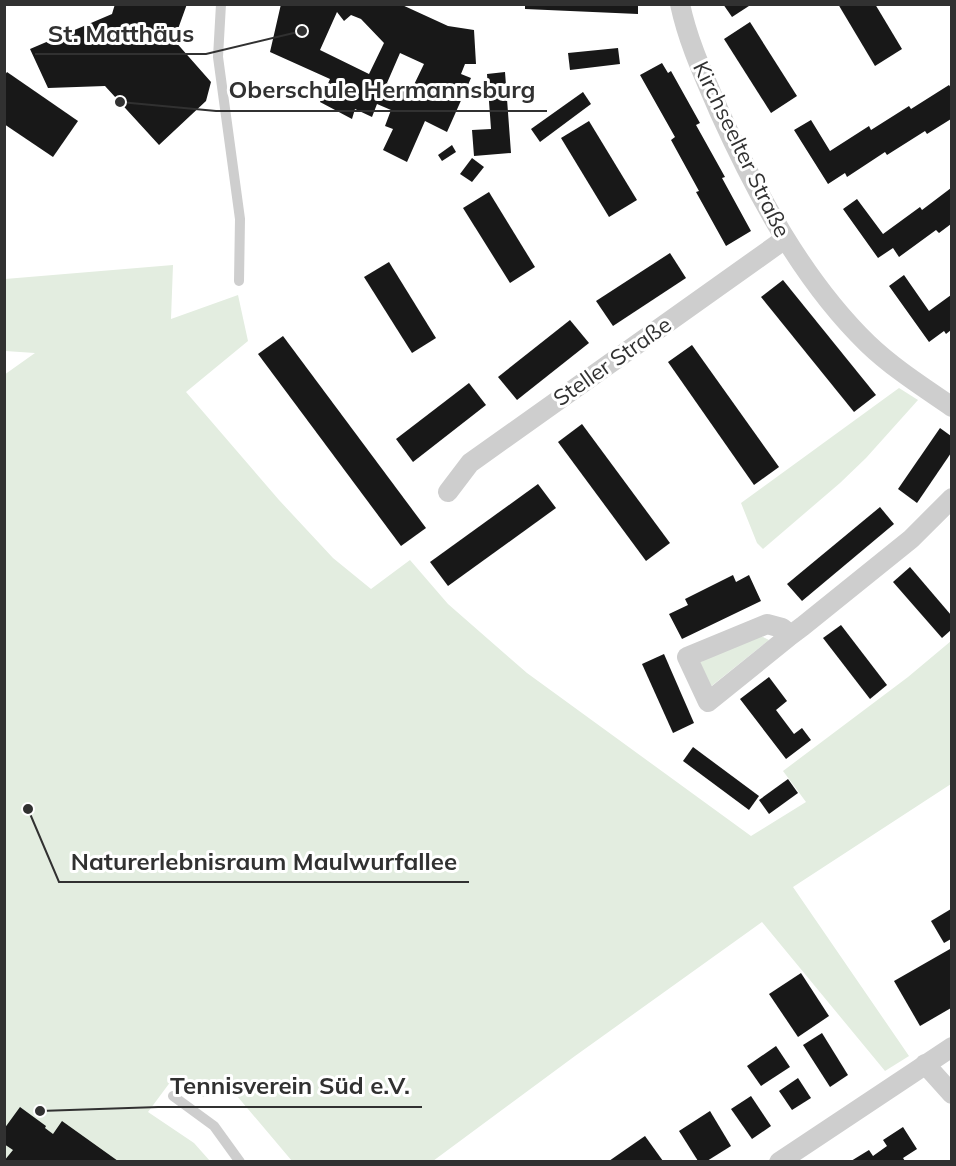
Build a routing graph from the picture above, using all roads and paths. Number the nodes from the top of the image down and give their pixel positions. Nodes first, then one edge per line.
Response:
1 (221, 4) edge
2 (680, 4) edge
3 (784, 239) junction
4 (239, 281) dead end
5 (951, 407) edge
6 (448, 492) dead end
7 (951, 498) edge
8 (791, 635) junction
9 (951, 1047) edge
10 (925, 1064) junction
11 (951, 1094) edge
12 (172, 1096) dead end
13 (240, 1161) edge
14 (779, 1161) edge

1 - 4 lane
2 - 3 street, Kirchseelter Straße
3 - 5 street, Kirchseelter Straße
3 - 6 street, Steller Straße
7 - 8 street
8 - 8 street
9 - 10 street
10 - 11 street
10 - 14 street
12 - 13 lane

